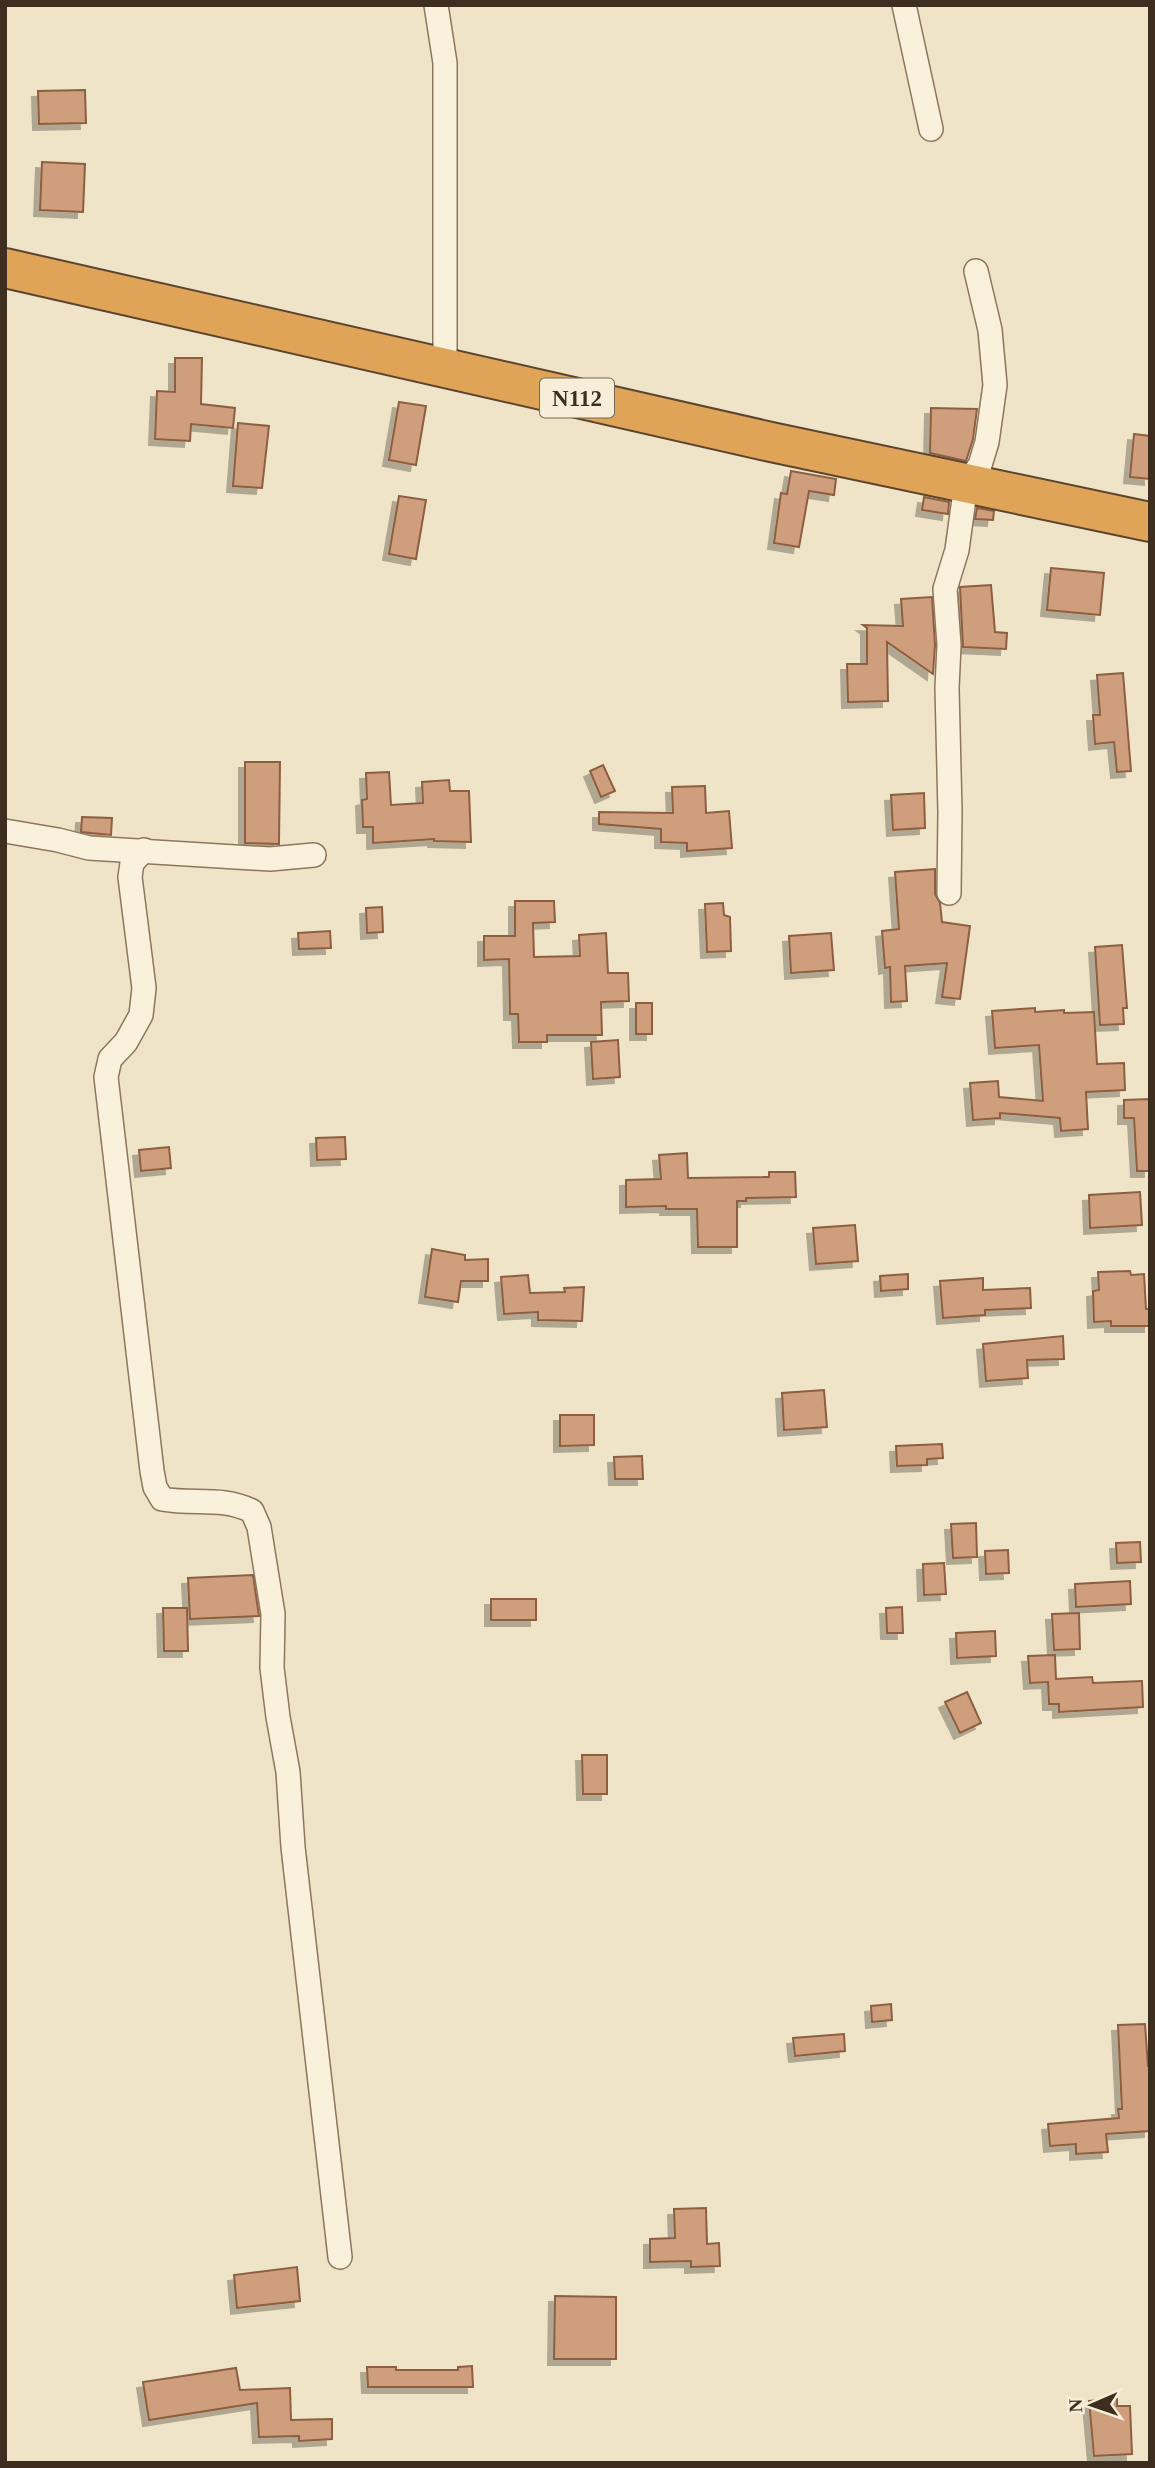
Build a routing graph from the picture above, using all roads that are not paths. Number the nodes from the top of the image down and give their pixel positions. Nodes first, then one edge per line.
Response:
1 (436, 5) edge
2 (904, 5) edge
3 (931, 129) dead end
4 (5, 268) edge
5 (976, 271) dead end
6 (445, 369) junction
7 (966, 484) junction
8 (1150, 522) edge
9 (5, 831) edge
10 (145, 850) junction
11 (314, 855) dead end
12 (949, 893) dead end
13 (340, 2257) dead end

1 - 6 street
2 - 3 street
4 - 6 highway, N112
5 - 7 street
6 - 7 highway, N112
7 - 8 highway, N112
7 - 12 street
9 - 10 street
10 - 11 street
10 - 13 street

